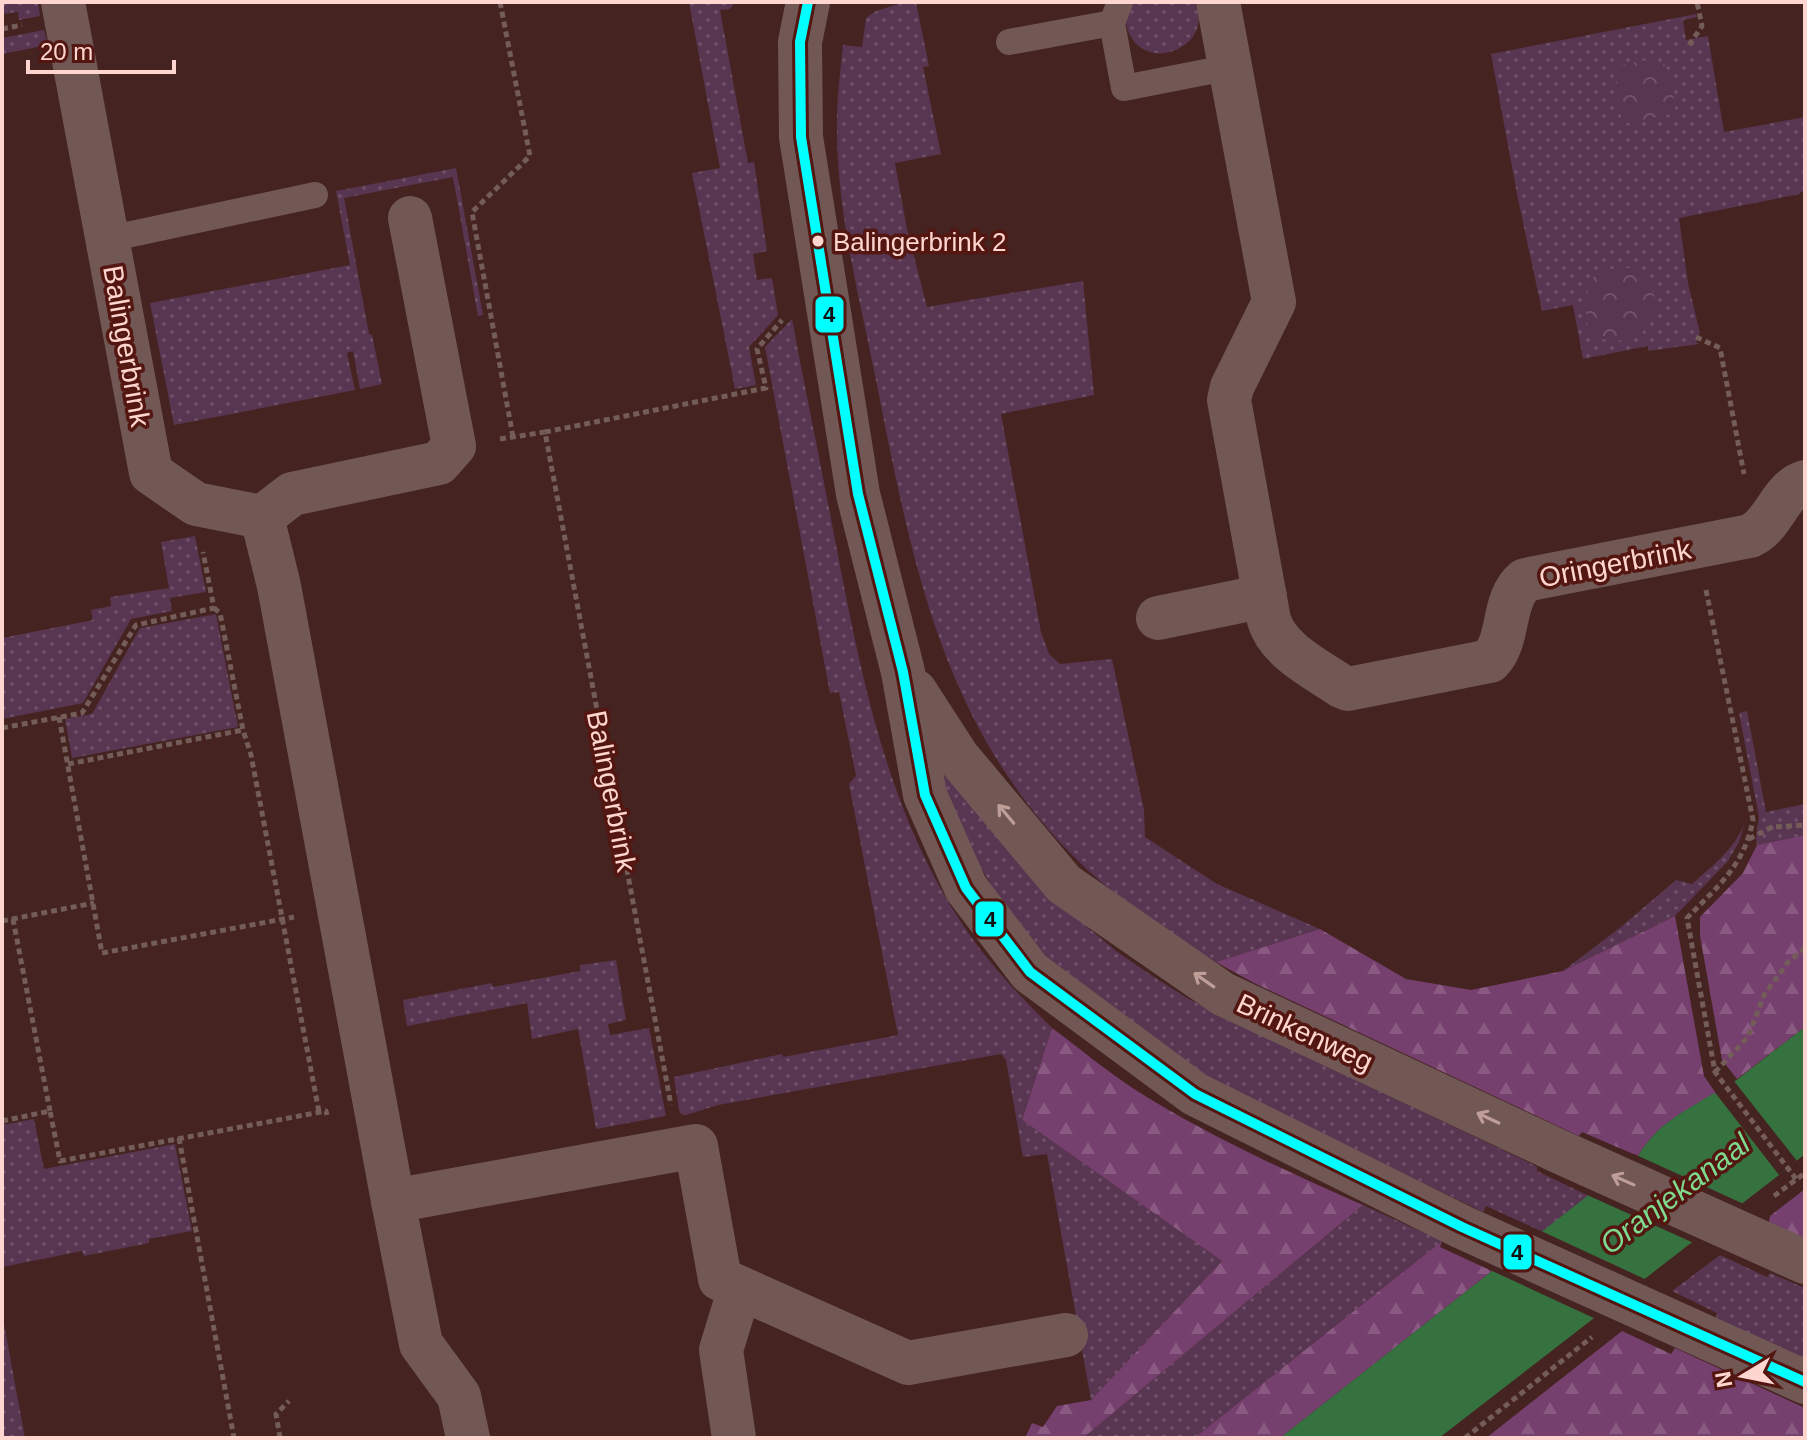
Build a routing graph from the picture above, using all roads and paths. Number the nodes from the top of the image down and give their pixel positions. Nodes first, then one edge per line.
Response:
1 (63, 2) edge
2 (500, 2) edge
3 (808, 2) edge
4 (1218, 2) edge
5 (1697, 2) edge
6 (1116, 12) edge
7 (1009, 42) dead end
8 (1689, 45) dead end
9 (1231, 67) junction
10 (315, 195) dead end
11 (410, 218) dead end
12 (108, 239) junction
13 (827, 308) junction
14 (1696, 337) dead end
15 (545, 432) junction
16 (513, 437) junction
17 (454, 446) junction
18 (1791, 495) edge
19 (196, 504) junction
20 (262, 517) junction
21 (1699, 547) junction
22 (1265, 596) junction
23 (214, 608) junction
24 (1158, 618) dead end
25 (903, 672) junction
26 (59, 717) junction
27 (2, 728) edge
28 (243, 730) junction
29 (68, 764) junction
30 (1805, 825) edge
31 (1749, 839) junction
32 (94, 903) junction
33 (339, 908) junction
34 (13, 919) junction
35 (283, 919) junction
36 (2, 921) edge
37 (1805, 948) edge
38 (1715, 1072) junction
39 (50, 1111) junction
40 (319, 1112) junction
41 (2, 1121) edge
42 (329, 1125) dead end
43 (179, 1138) junction
44 (677, 1150) junction
45 (1805, 1173) edge
46 (393, 1201) junction
47 (1805, 1262) edge
48 (740, 1288) junction
49 (1066, 1335) dead end
50 (1805, 1382) edge
51 (289, 1401) dead end
52 (234, 1438) edge
53 (280, 1438) edge
54 (468, 1438) edge
55 (734, 1438) edge

1 - 12 street, Balingerbrink
2 - 16 path
3 - 13 street, Brinkenweg
4 - 9 street, Oringerbrink
5 - 8 path
6 - 7 lane
6 - 9 lane
9 - 22 street, Oringerbrink
10 - 12 lane, Balingerbrink
11 - 17 street
12 - 19 street, Balingerbrink
13 - 15 path
13 - 25 street, Brinkenweg
14 - 18 path
15 - 16 path
15 - 44 path, Balingerbrink
16 - 17 path
17 - 20 street
18 - 21 street, Oringerbrink
19 - 20 street, Balingerbrink
19 - 23 path
20 - 33 street
21 - 22 street, Oringerbrink
21 - 31 path
22 - 24 street
23 - 26 path
23 - 28 path
47 -> 25 street, Brinkenweg
25 - 50 street, Brinkenweg
26 - 27 path
26 - 29 path
28 - 29 path
28 - 35 path
29 - 32 path
30 - 31 path
31 - 38 path
32 - 34 path
32 - 35 path
33 - 35 path
33 - 46 street
34 - 36 path
34 - 39 path
35 - 40 path
37 - 38 path
38 - 45 path
39 - 41 path
39 - 43 path
40 - 42 path
40 - 43 path
43 - 52 path
44 - 46 street
44 - 48 street
46 - 54 street
48 - 49 street
48 - 55 street
51 - 53 path

